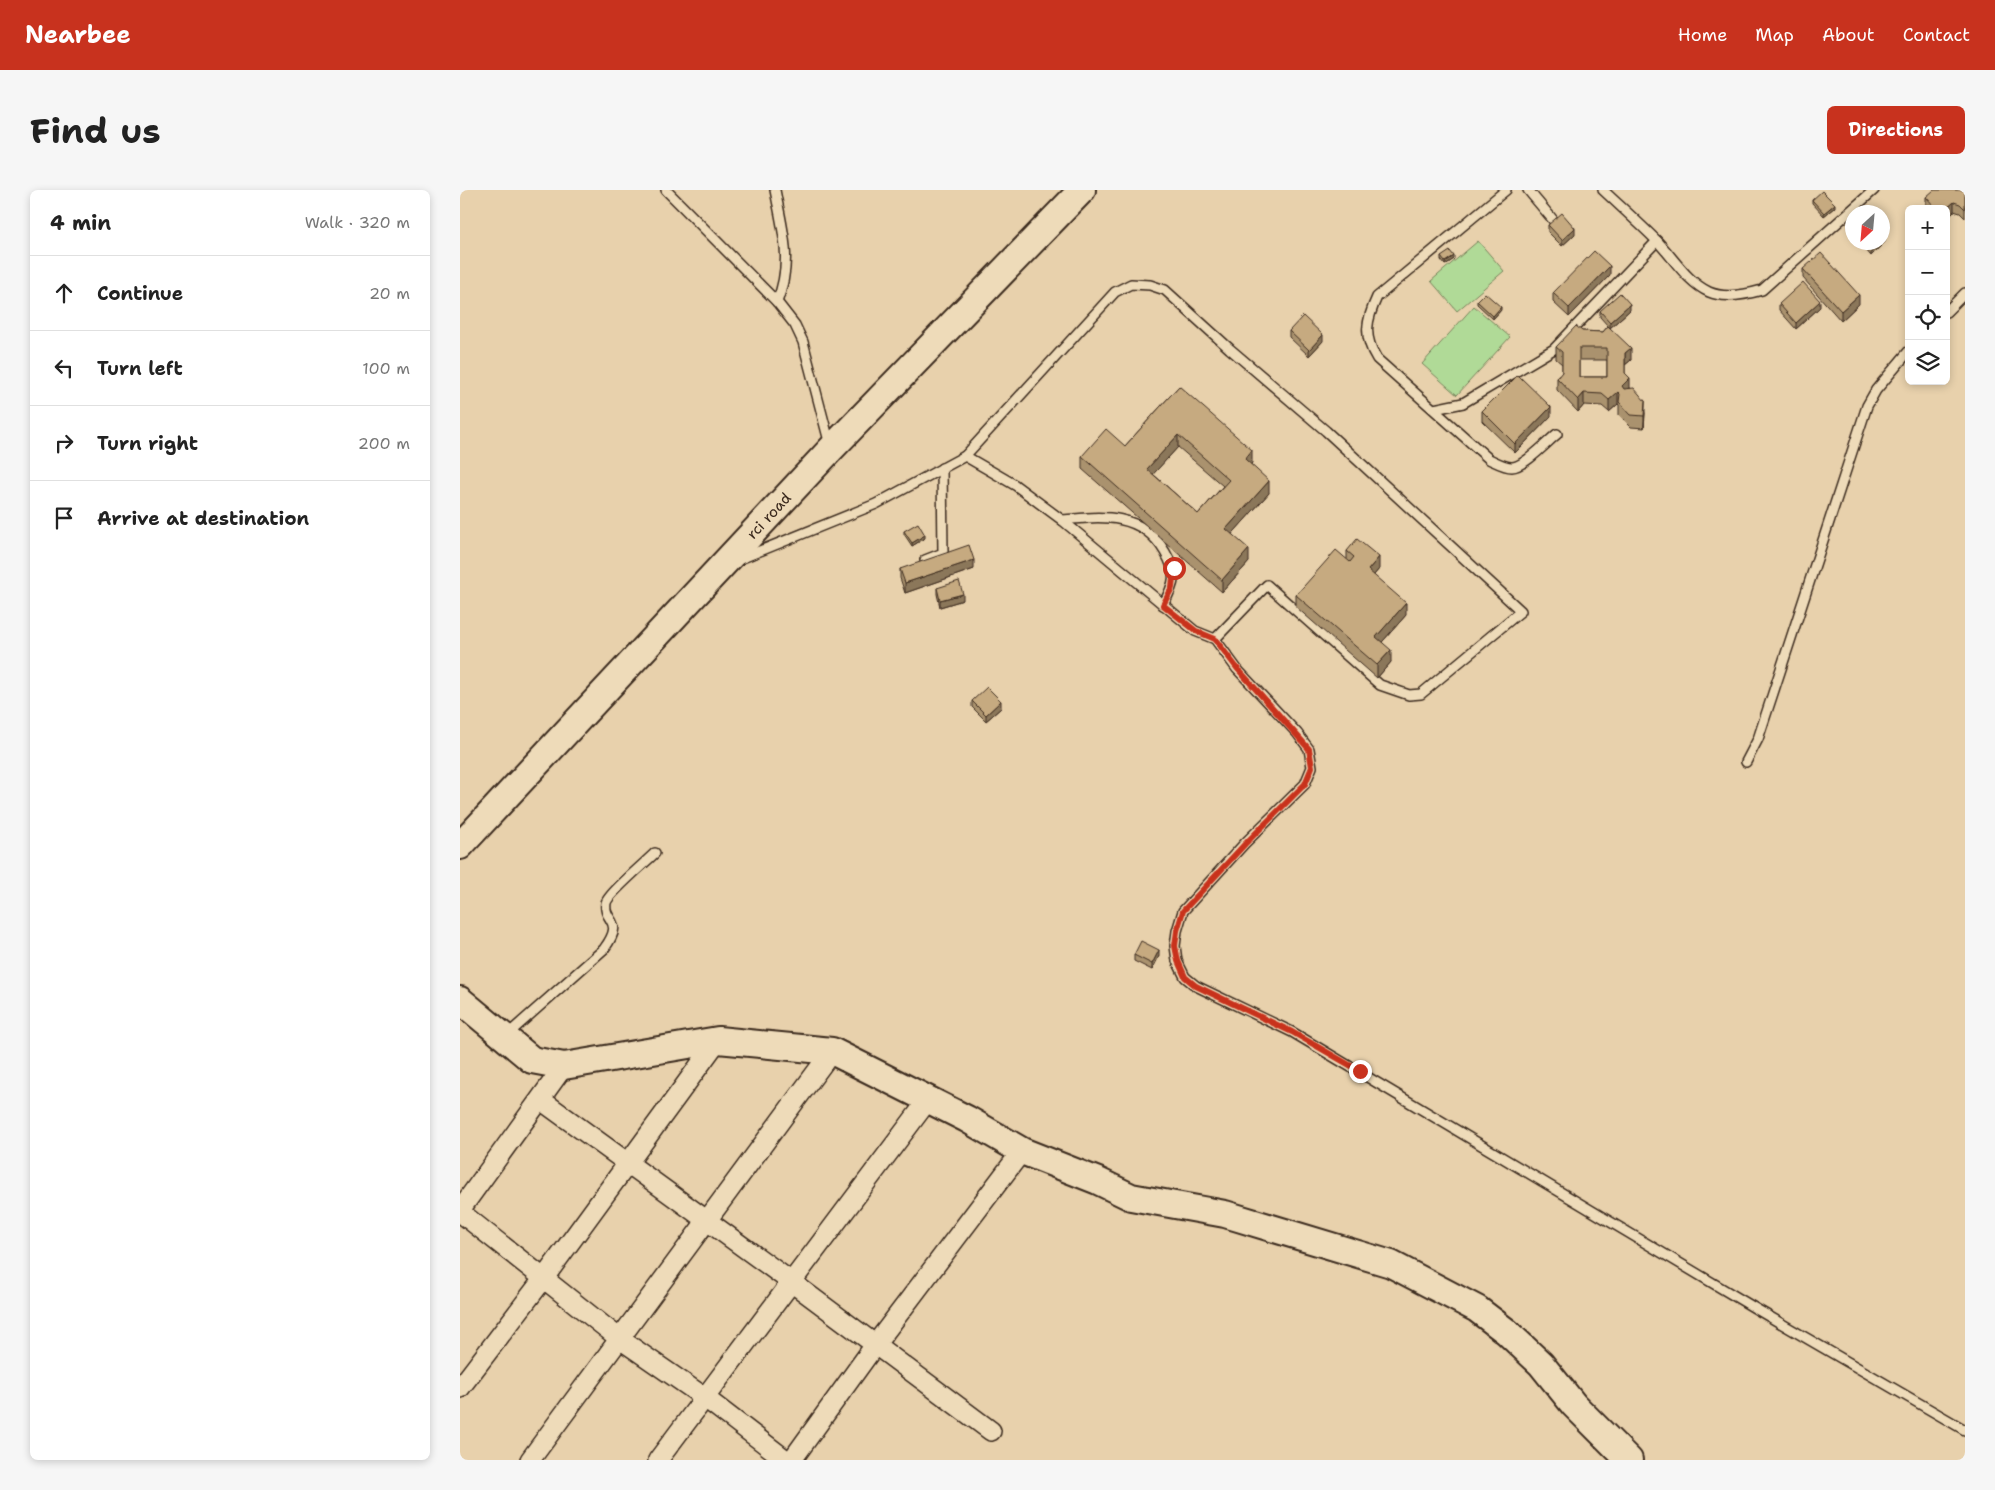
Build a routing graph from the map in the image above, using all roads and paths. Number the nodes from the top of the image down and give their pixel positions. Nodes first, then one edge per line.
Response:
1 (666, 190) edge
2 (775, 190) edge
3 (1082, 190) edge
4 (1506, 190) edge
5 (1528, 190) edge
6 (1603, 190) edge
7 (1874, 190) edge
8 (1554, 220) edge
9 (1657, 241) junction
10 (1965, 293) edge
11 (777, 302) junction
12 (1950, 308) edge
13 (1905, 356) edge
14 (1434, 409) junction
15 (1557, 434) dead end
16 (831, 449) junction
17 (965, 456) junction
18 (942, 468) junction
19 (1062, 520) junction
20 (925, 560) edge
21 (721, 566) junction
22 (1163, 605) junction
23 (1215, 639) junction
24 (1746, 762) dead end
25 (460, 846) edge
26 (655, 853) dead end
27 (461, 1003) edge
28 (505, 1037) junction
29 (718, 1040) junction
30 (832, 1051) junction
31 (564, 1066) junction
32 (542, 1100) junction
33 (928, 1100) junction
34 (1022, 1151) junction
35 (628, 1162) junction
36 (460, 1211) edge
37 (706, 1220) junction
38 (544, 1278) junction
39 (790, 1281) junction
40 (620, 1339) junction
41 (875, 1345) junction
42 (460, 1388) edge
43 (704, 1397) junction
44 (1965, 1430) edge
45 (991, 1431) dead end
46 (530, 1460) edge
47 (658, 1460) edge
48 (786, 1460) edge
49 (792, 1460) edge
50 (1629, 1460) edge

1 - 11 lane
2 - 11 lane
3 - 16 main road, rci road
4 - 14 lane
5 - 8 lane
6 - 9 lane
7 - 9 lane
9 - 14 lane
10 - 12 lane
11 - 16 lane
13 - 24 lane
14 - 15 lane
16 - 21 main road, rci road
17 - 18 lane
17 - 19 lane
17 - 23 lane
18 - 20 lane
18 - 21 lane
19 - 22 lane
19 - 22 lane
21 - 25 main road, rci road
22 - 23 lane
23 - 44 lane
26 - 28 lane
27 - 28 main road
28 - 31 main road
29 - 30 main road
29 - 31 main road
29 - 35 street
30 - 33 main road
30 - 37 street
31 - 32 street
32 - 35 street
32 - 36 street
33 - 34 main road
33 - 39 street
34 - 41 street
34 - 50 main road
35 - 37 street
35 - 38 street
36 - 38 street
37 - 39 street
37 - 40 street
38 - 40 street
38 - 42 street
39 - 41 street
39 - 43 street
40 - 43 street
40 - 46 street
41 - 45 street
41 - 49 street
43 - 47 street
43 - 48 street

